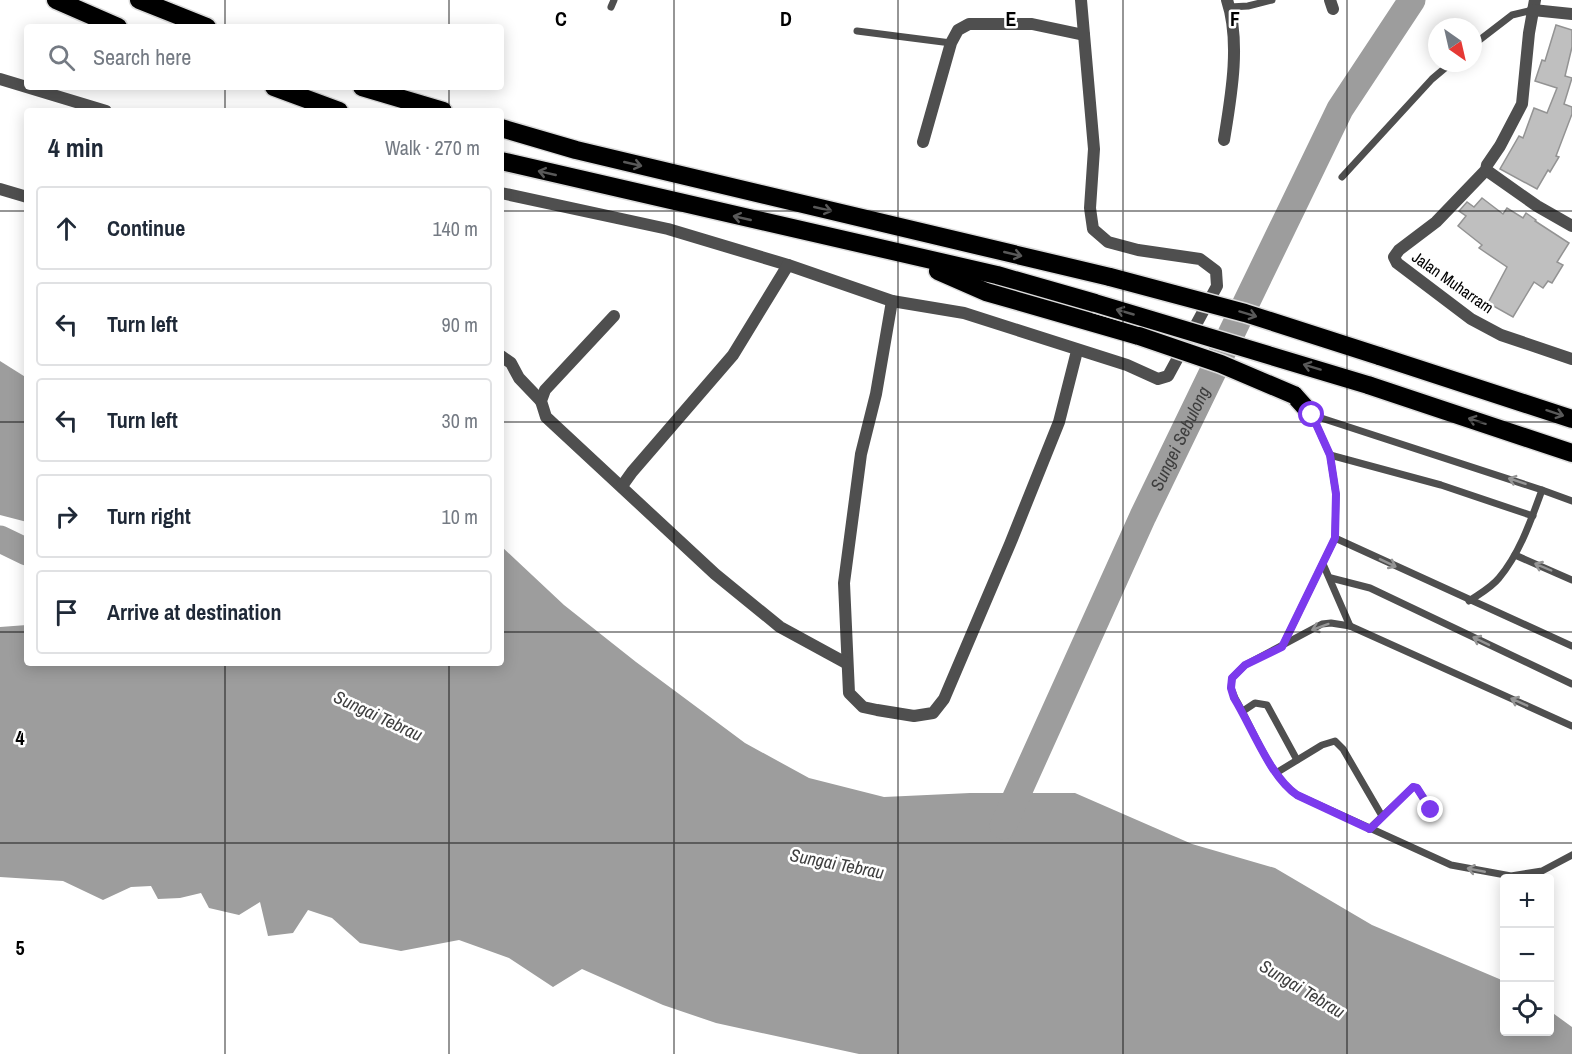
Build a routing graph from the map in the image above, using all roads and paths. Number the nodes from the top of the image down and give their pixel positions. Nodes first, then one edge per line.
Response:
1 (56, 0) edge
2 (139, 0) edge
3 (1081, 0) edge
4 (1272, 0) edge
5 (1229, 4) edge
6 (1534, 5) edge
7 (1572, 15) edge
8 (111, 24) edge
9 (199, 24) edge
10 (857, 31) dead end
11 (1084, 35) junction
12 (1482, 38) edge
13 (951, 43) junction
14 (1440, 72) edge
15 (0, 79) edge
16 (24, 86) edge
17 (36, 90) edge
18 (282, 90) edge
19 (372, 90) edge
20 (96, 108) edge
21 (331, 108) edge
22 (433, 108) edge
23 (504, 129) edge
24 (1224, 140) dead end
25 (923, 142) dead end
26 (509, 163) edge
27 (1486, 170) junction
28 (1342, 177) dead end
29 (0, 189) edge
30 (504, 194) edge
31 (24, 196) edge
32 (1572, 226) edge
33 (901, 254) junction
34 (788, 265) junction
35 (892, 301) junction
36 (614, 316) dead end
37 (1077, 351) junction
38 (504, 358) edge
39 (1572, 359) edge
40 (541, 400) junction
41 (1312, 415) junction
42 (1572, 419) edge
43 (1572, 453) edge
44 (1330, 455) junction
45 (622, 486) junction
46 (1542, 490) junction
47 (1572, 501) edge
48 (1533, 516) junction
49 (1335, 538) junction
50 (1515, 555) junction
51 (1323, 564) junction
52 (1331, 578) junction
53 (1572, 580) edge
54 (1469, 601) junction
55 (1350, 626) junction
56 (1572, 646) edge
57 (1282, 647) junction
58 (846, 663) junction
59 (1572, 684) edge
60 (1243, 711) junction
61 (1572, 726) edge
62 (1297, 760) junction
63 (1276, 773) junction
64 (1431, 810) dead end
65 (1382, 816) junction
66 (1370, 829) junction
67 (1572, 855) edge

1 - 8 highway
2 - 9 highway
3 - 11 street
4 - 5 lane
5 - 24 street
6 - 7 street
6 - 12 lane
6 - 27 street, Jalan Muharram
10 - 13 lane
11 - 13 street
11 - 37 street
13 - 25 street
14 - 28 lane
15 - 16 street
17 - 20 street
18 - 21 highway
19 - 22 highway
23 -> 42 highway, bridge
33 -> 26 highway
27 - 32 street
27 - 39 street, Jalan Muharram
29 - 31 street
30 - 34 street
33 - 41 highway, bridge
43 -> 33 highway, bridge
34 - 35 street
34 - 45 street
35 - 37 street
35 - 58 street
36 - 40 street
37 - 58 street
38 - 40 street
40 - 45 street
41 - 44 lane
46 -> 41 lane
44 - 48 lane
44 - 49 lane
45 - 58 street
46 - 47 lane
46 - 48 lane
48 - 50 lane
49 - 51 lane
49 -> 54 lane
53 -> 50 lane
50 - 54 lane
51 - 52 lane
51 - 57 lane
52 - 55 lane
59 -> 52 lane
54 - 56 lane
55 -> 57 lane
61 -> 55 lane
57 - 60 lane
60 - 62 lane
60 - 63 lane
62 - 63 lane
62 - 65 lane
63 - 66 lane
64 - 65 lane
65 - 66 lane
67 -> 66 lane

